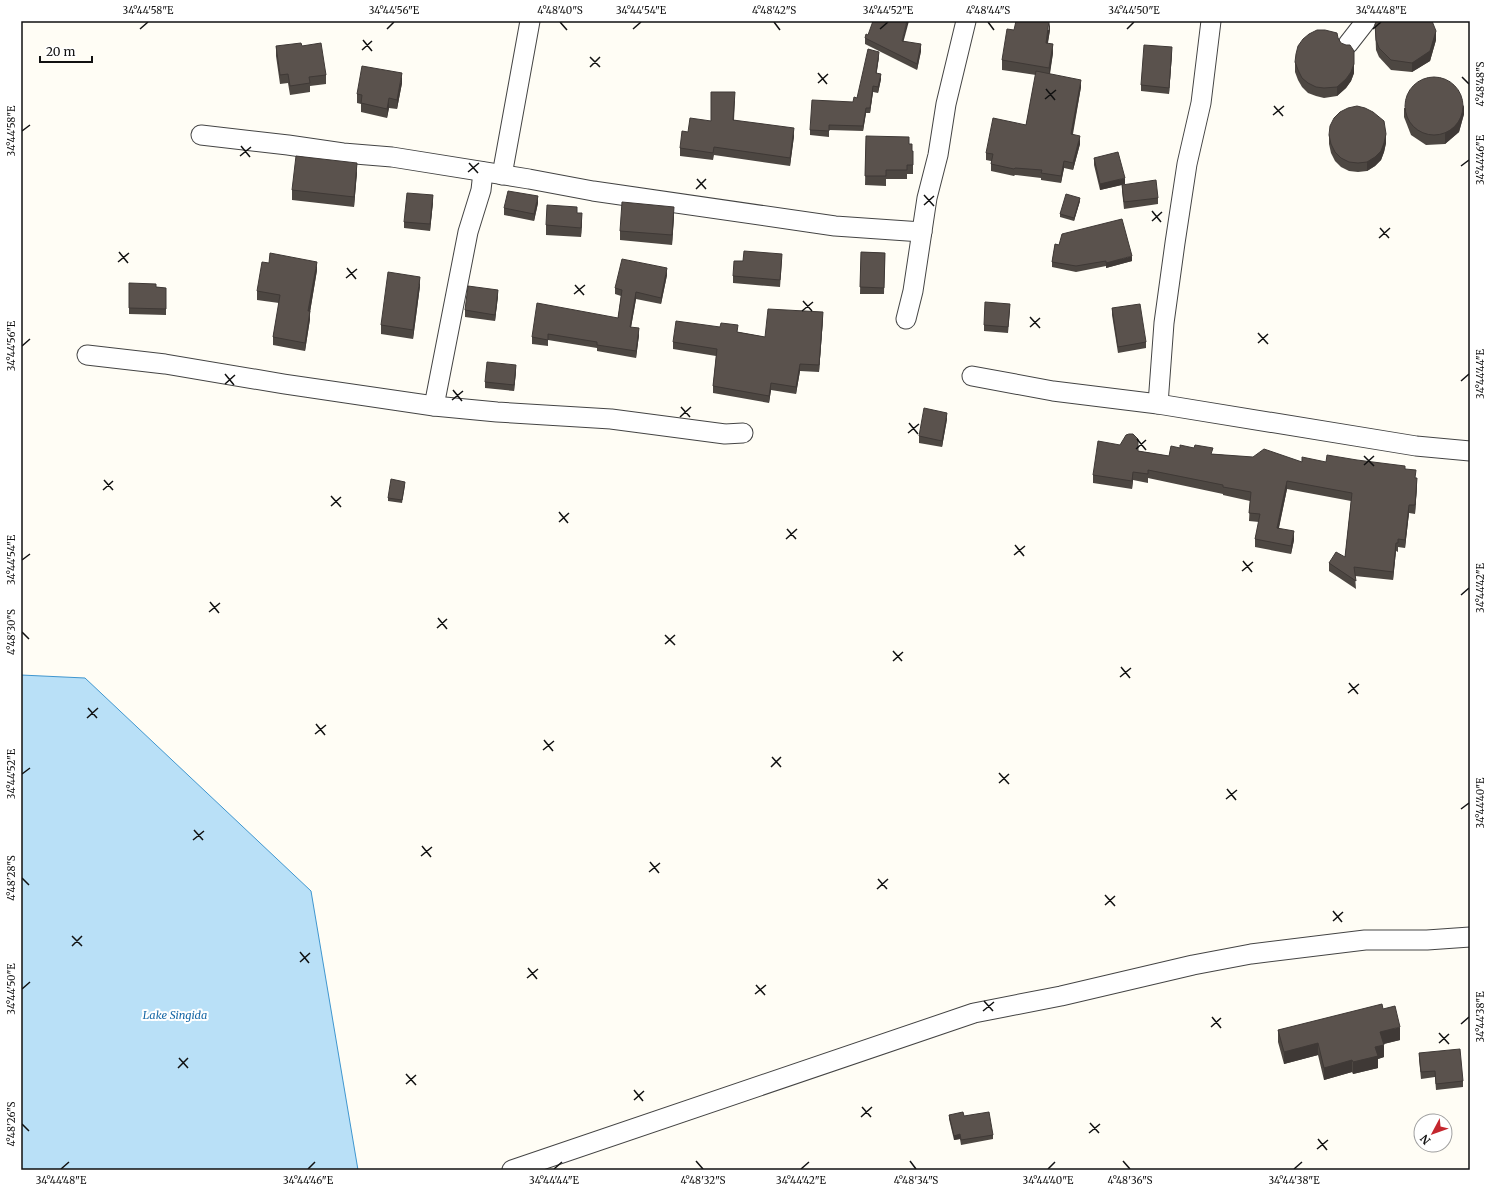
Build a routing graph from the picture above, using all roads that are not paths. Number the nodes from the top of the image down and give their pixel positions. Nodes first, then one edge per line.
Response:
1 (530, 21) edge
2 (966, 21) edge
3 (1208, 21) edge
4 (1366, 21) edge
5 (1348, 44) edge
6 (201, 135) dead end
7 (483, 172) junction
8 (502, 175) junction
9 (922, 232) junction
10 (906, 319) dead end
11 (88, 355) dead end
12 (972, 376) dead end
13 (1158, 404) junction
14 (434, 406) junction
15 (743, 433) dead end
16 (1470, 450) edge
17 (1470, 937) edge
18 (512, 1170) edge

1 - 8 street
2 - 9 street
3 - 13 street
4 - 5 street
6 - 7 street
7 - 8 street
7 - 14 street
8 - 9 street
9 - 10 street
11 - 14 street
12 - 13 street
13 - 16 street
14 - 15 street
17 - 18 street

